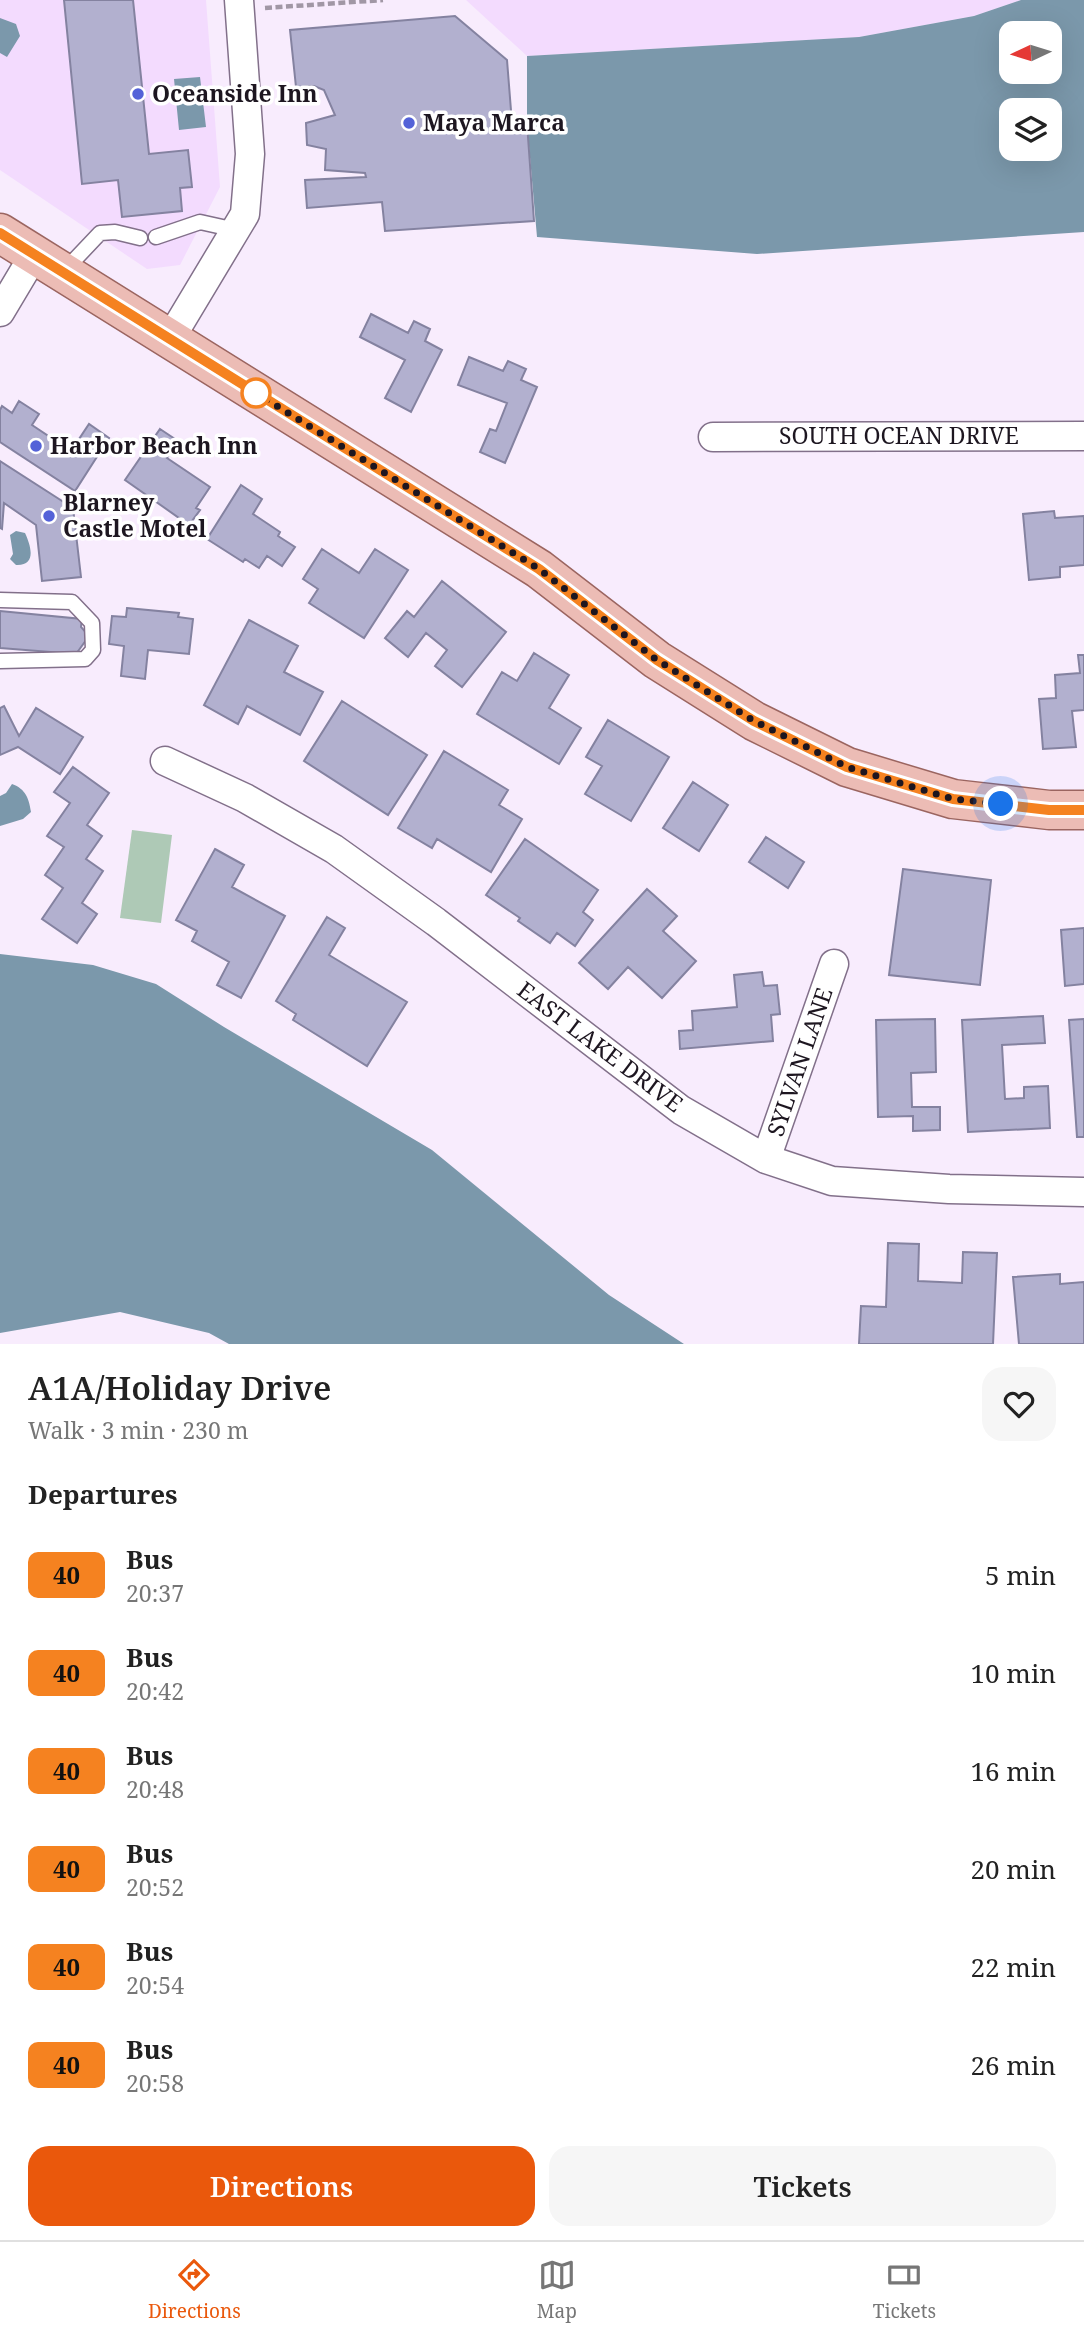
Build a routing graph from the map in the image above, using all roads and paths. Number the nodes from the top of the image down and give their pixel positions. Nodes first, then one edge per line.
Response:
1 (383, 0) edge
2 (239, 5) edge
3 (236, 230) junction
4 (0, 233) edge
5 (156, 237) dead end
6 (140, 238) dead end
7 (48, 264) junction
8 (0, 312) edge
9 (170, 339) junction
10 (1084, 436) edge
11 (713, 437) dead end
12 (0, 600) edge
13 (0, 661) edge
14 (165, 761) dead end
15 (1084, 810) edge
16 (834, 964) dead end
17 (766, 1159) junction
18 (1084, 1192) edge

1 - 2 path
2 - 3 street
3 - 5 lane
3 - 9 street
4 - 7 main road
6 - 7 lane
7 - 8 street
7 - 9 main road
9 - 15 main road
10 - 11 street, SOUTH OCEAN DRIVE
12 - 13 lane
14 - 17 street, EAST LAKE DRIVE
16 - 17 street, SYLVAN LANE
17 - 18 street, EAST LAKE DRIVE

